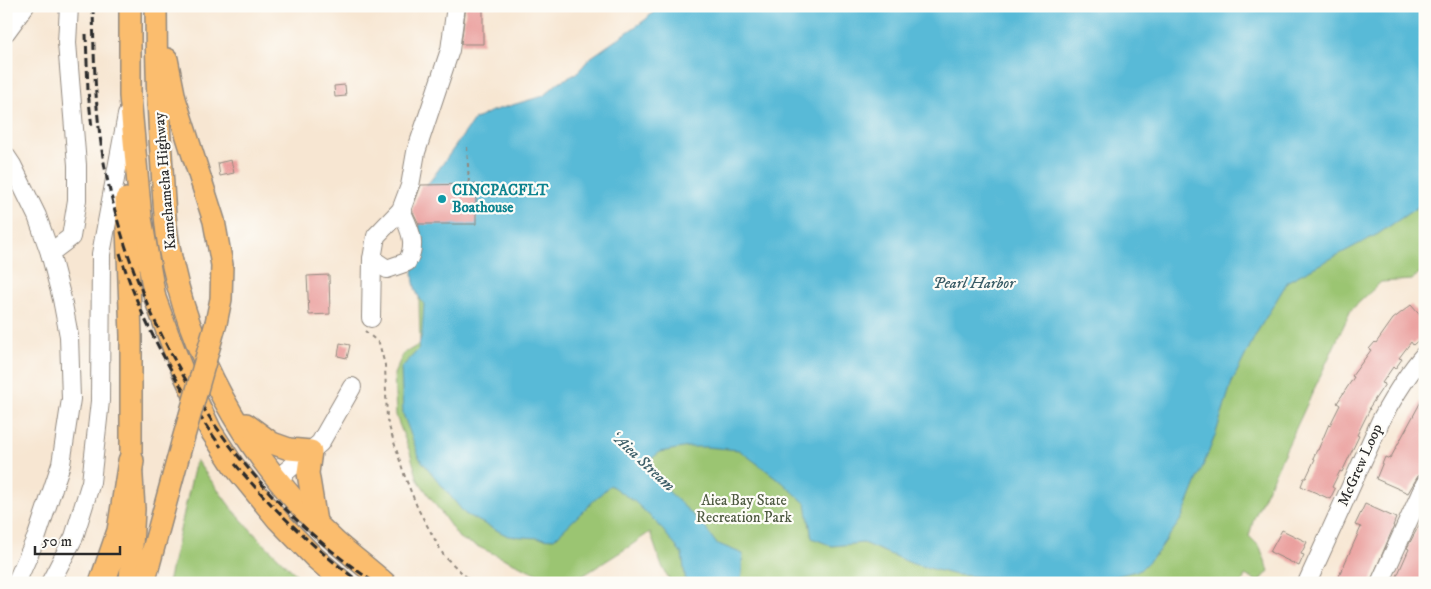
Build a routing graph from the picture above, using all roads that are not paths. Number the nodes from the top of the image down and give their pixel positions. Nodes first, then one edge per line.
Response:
1 (25, 6) edge
2 (69, 6) edge
3 (130, 6) edge
4 (456, 6) edge
5 (156, 7) edge
6 (7, 31) edge
7 (130, 96) junction
8 (6, 156) edge
9 (401, 210) junction
10 (50, 253) junction
11 (372, 259) junction
12 (367, 324) road end
13 (1425, 354) edge
14 (352, 388) dead end
15 (232, 413) junction
16 (311, 451) junction
17 (131, 461) junction
18 (232, 464) junction
19 (277, 479) junction
20 (1425, 484) edge
21 (316, 522) junction
22 (16, 583) edge
23 (50, 583) edge
24 (102, 583) edge
25 (130, 583) edge
26 (144, 583) edge
27 (344, 583) edge
28 (386, 583) edge
29 (1307, 583) edge
30 (1380, 583) edge

1 - 6 street
2 - 10 street
3 - 7 main road, Kamehameha Highway
4 - 9 street
5 - 15 main road, Kamehameha Highway
5 - 26 main road, bridge
7 - 17 main road
7 - 18 main road, Kamehameha Highway
7 - 23 street
8 - 10 street
9 - 11 street
9 - 11 street
10 - 22 street
11 - 12 street
13 - 29 street, McGrew Loop
14 - 16 street
15 - 16 main road
15 - 19 main road, Kamehameha Highway
16 - 19 street
16 - 21 main road
17 - 24 highway
17 - 25 main road
18 - 19 main road
18 - 27 main road, Kamehameha Highway
19 - 21 main road, Kamehameha Highway
20 - 30 street
21 - 28 main road, Kamehameha Highway

